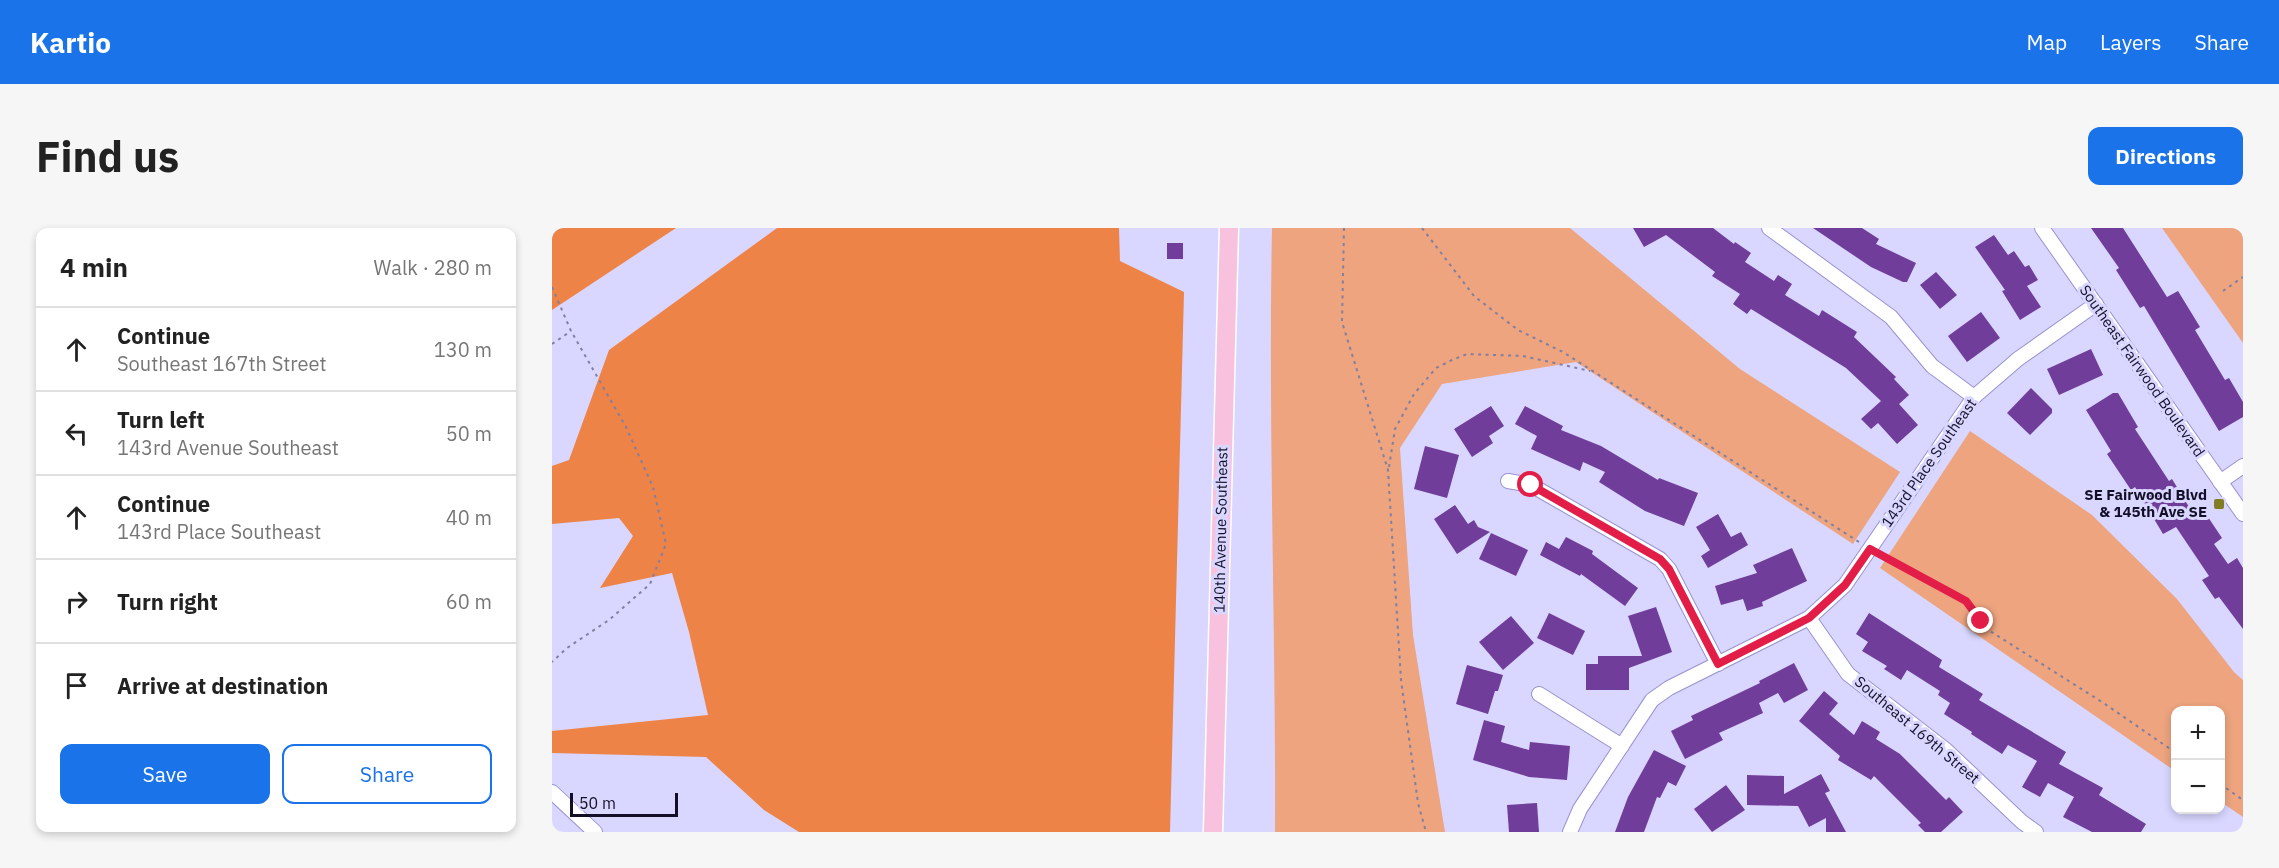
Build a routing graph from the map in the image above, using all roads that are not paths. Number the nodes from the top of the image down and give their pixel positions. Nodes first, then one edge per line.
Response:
1 (1229, 228) edge
2 (1769, 228) edge
3 (2042, 228) edge
4 (2096, 304) junction
5 (1974, 397) junction
6 (2243, 466) edge
7 (1508, 481) dead end
8 (2220, 483) junction
9 (2243, 514) edge
10 (1809, 618) junction
11 (1718, 664) junction
12 (1539, 694) dead end
13 (1622, 746) junction
14 (552, 792) edge
15 (1571, 827) edge
16 (2018, 827) edge
17 (595, 832) edge
18 (1214, 832) edge
19 (2036, 832) edge

1 - 18 main road, 140th Avenue Southeast
2 - 5 street
3 - 4 street, Southeast Fairwood Boulevard
4 - 5 street, 143rd Place Southeast
4 - 8 street, Southeast Fairwood Boulevard
5 - 10 street, 143rd Place Southeast
6 - 8 street
7 - 11 street
8 - 9 street, Southeast Fairwood Boulevard
10 - 11 street, 143rd Place Southeast
10 - 16 street, Southeast 169th Street
11 - 13 street, 143rd Place Southeast
12 - 13 street
13 - 15 street, 143rd Place Southeast
14 - 17 street
16 - 19 street, Southeast 169th Street

